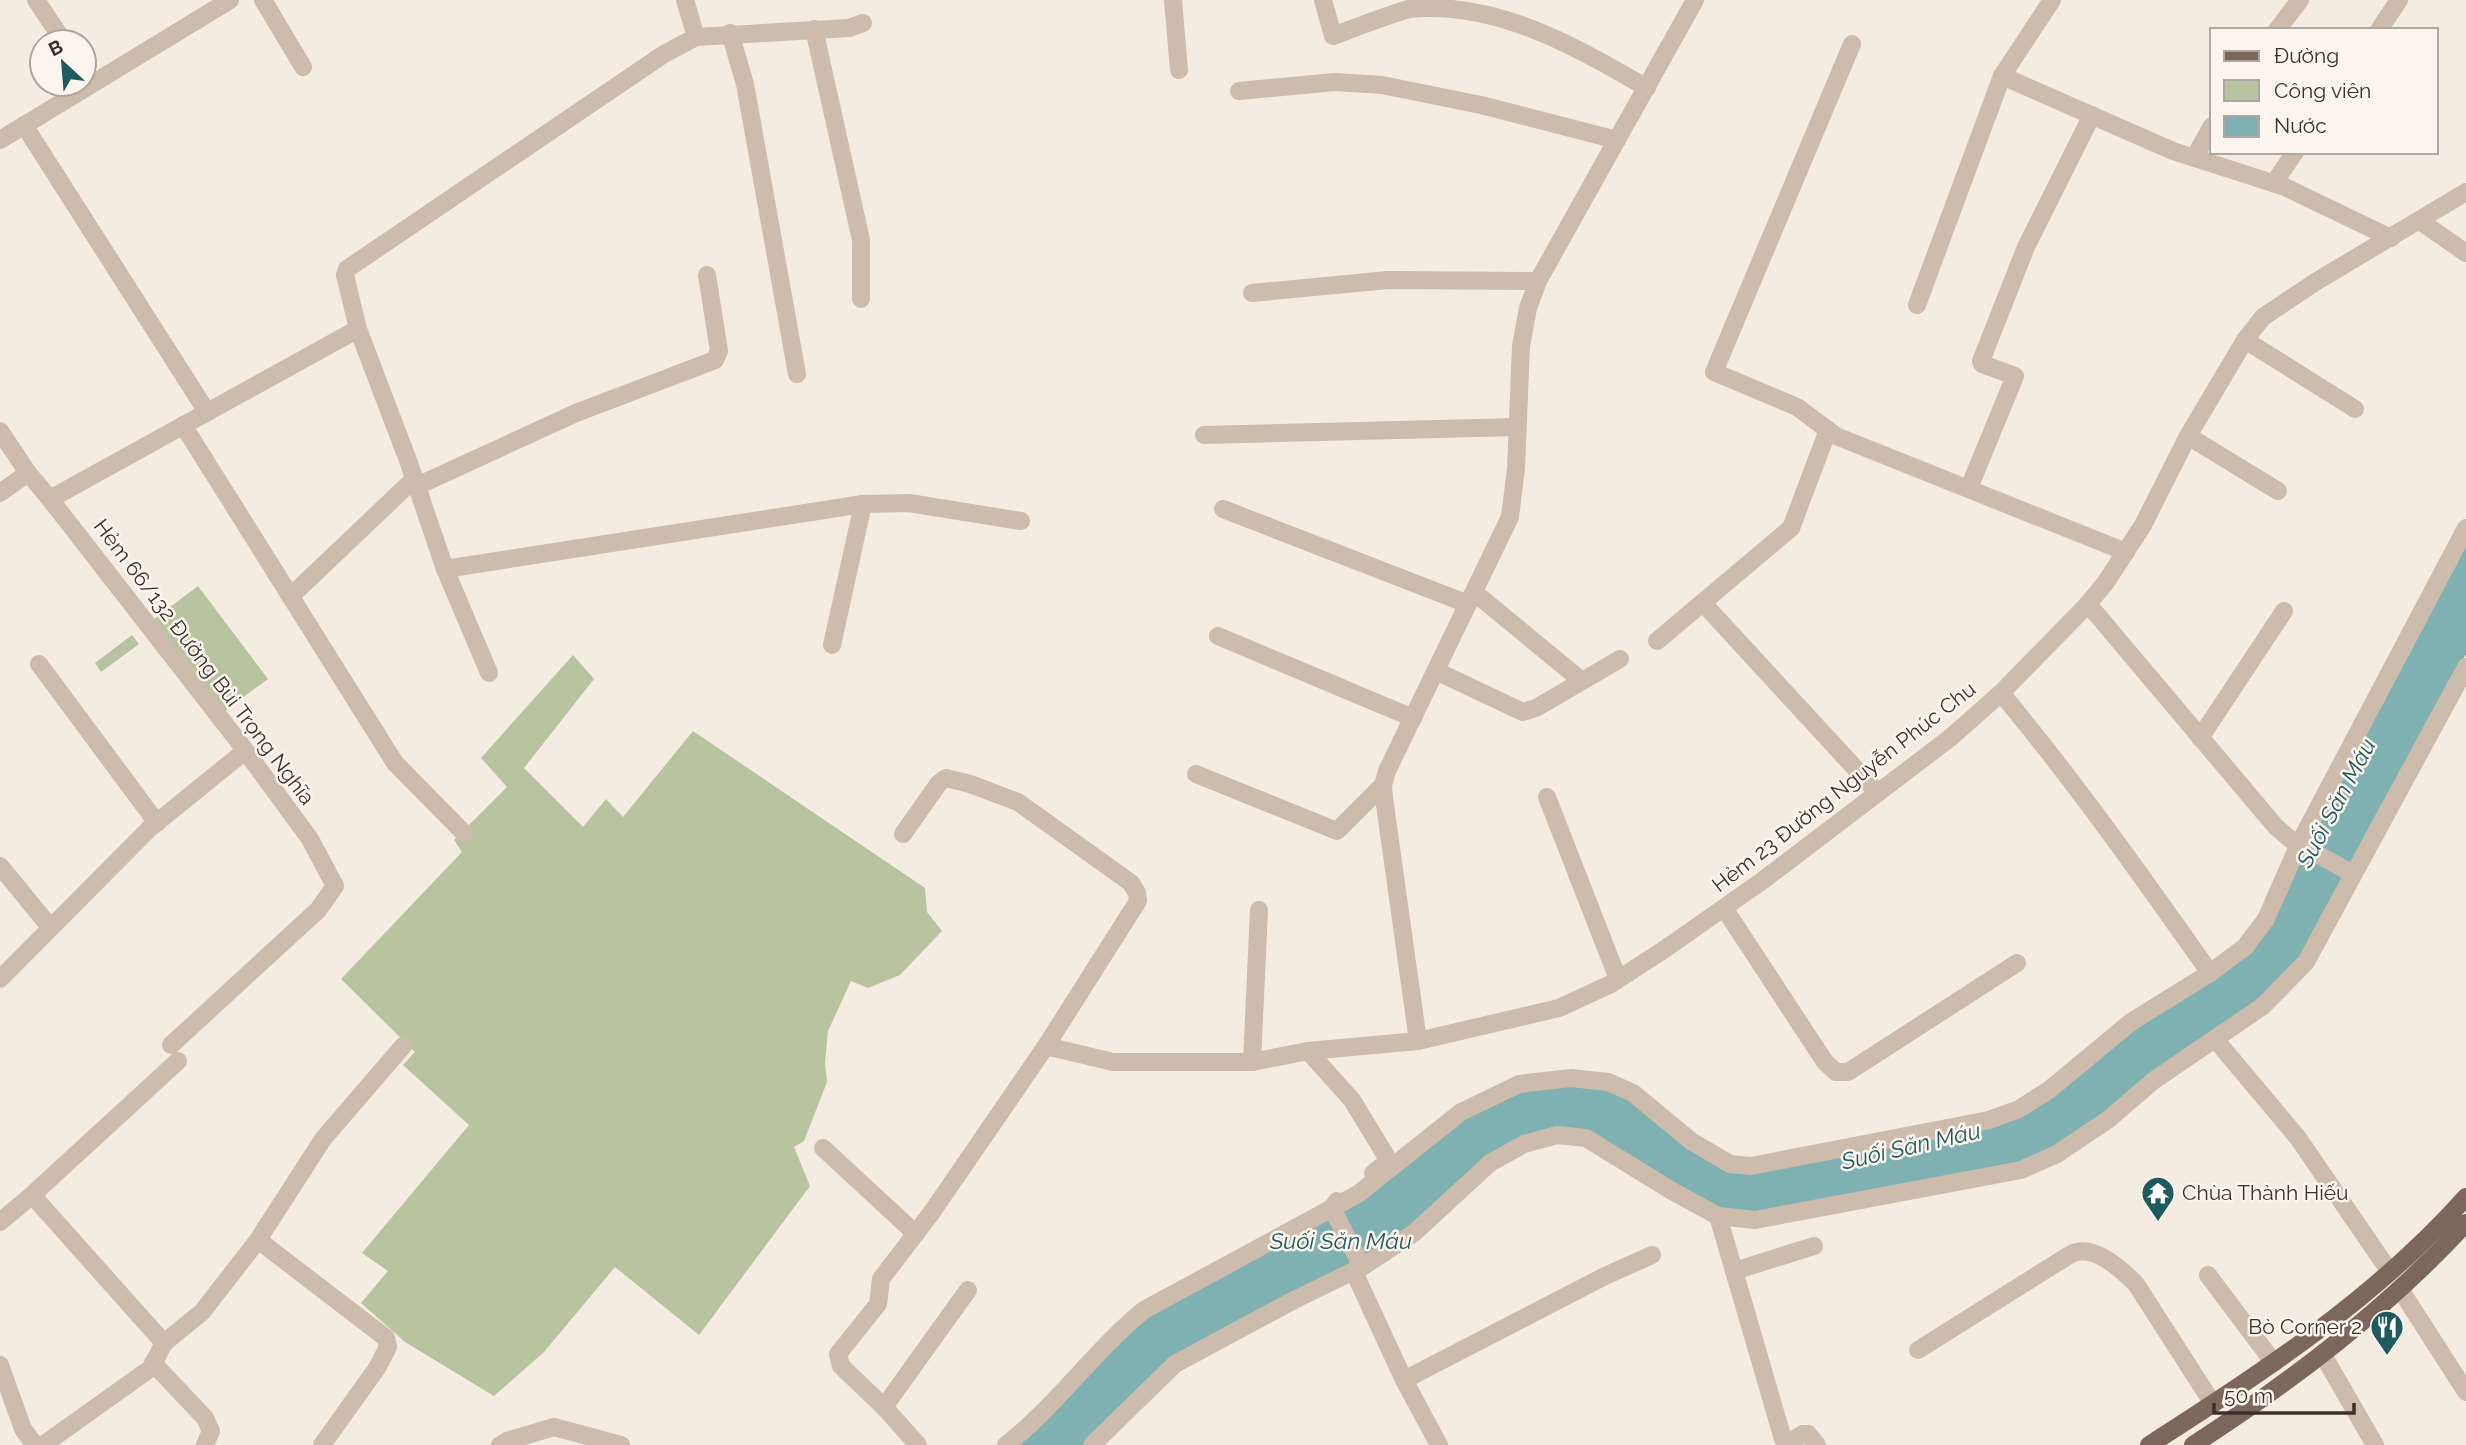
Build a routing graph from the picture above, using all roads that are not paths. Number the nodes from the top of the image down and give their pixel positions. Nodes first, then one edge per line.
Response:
1 (36, 0) edge
2 (230, 0) edge
3 (264, 0) edge
4 (685, 0) edge
5 (1173, 0) edge
6 (1323, 0) edge
7 (1695, 0) edge
8 (2052, 0) edge
9 (2300, 0) edge
10 (2399, 0) edge
11 (863, 23) dead end
12 (55, 28) edge
13 (2279, 28) edge
14 (2380, 28) edge
15 (814, 29) junction
16 (730, 33) junction
17 (696, 37) junction
18 (1853, 44) dead end
19 (303, 67) dead end
20 (1179, 70) dead end
21 (98, 73) edge
22 (2002, 76) junction
23 (1647, 88) junction
24 (1239, 91) dead end
25 (61, 98) edge
26 (2092, 116) junction
27 (24, 125) junction
28 (2210, 130) edge
29 (0, 140) edge
30 (1617, 140) junction
31 (2294, 154) edge
32 (2194, 158) junction
33 (2274, 183) junction
34 (2466, 192) edge
35 (2420, 221) junction
36 (2391, 237) junction
37 (2466, 253) edge
38 (707, 275) dead end
39 (1538, 281) junction
40 (1252, 293) dead end
41 (861, 299) dead end
42 (1917, 305) dead end
43 (358, 329) junction
44 (2245, 341) junction
45 (797, 374) dead end
46 (2355, 409) dead end
47 (207, 412) junction
48 (183, 425) junction
49 (1517, 427) junction
50 (0, 430) edge
51 (1829, 430) junction
52 (1205, 435) dead end
53 (2188, 436) junction
54 (28, 473) junction
55 (416, 483) junction
56 (1969, 488) junction
57 (2278, 491) dead end
58 (0, 493) edge
59 (50, 499) junction
60 (863, 505) junction
61 (1223, 509) dead end
62 (1021, 521) dead end
63 (2466, 528) edge
64 (2126, 552) junction
65 (445, 569) junction
66 (291, 596) junction
67 (1472, 598) junction
68 (1703, 603) junction
69 (2088, 604) junction
70 (2284, 611) dead end
71 (1218, 636) dead end
72 (1657, 641) dead end
73 (832, 645) dead end
74 (1620, 659) dead end
75 (39, 664) dead end
76 (2466, 667) edge
77 (1436, 671) junction
78 (489, 673) dead end
79 (1583, 681) junction
80 (2001, 693) junction
81 (1413, 718) junction
82 (2200, 738) junction
83 (245, 751) junction
84 (1196, 774) dead end
85 (1383, 785) junction
86 (1878, 793) junction
87 (1547, 797) dead end
88 (157, 823) junction
89 (464, 833) dead end
90 (903, 834) dead end
91 (2299, 844) junction
92 (0, 866) edge
93 (2353, 874) junction
94 (1724, 908) junction
95 (1259, 911) dead end
96 (50, 927) junction
97 (2017, 963) dead end
98 (2210, 973) junction
99 (0, 979) edge
100 (1618, 979) junction
101 (2215, 1039) junction
102 (1418, 1041) junction
103 (403, 1046) dead end
104 (1046, 1046) junction
105 (1308, 1051) junction
106 (1252, 1062) junction
107 (823, 1148) dead end
108 (32, 1195) junction
109 (2466, 1197) edge
110 (1332, 1208) junction
111 (1718, 1216) junction
112 (0, 1222) edge
113 (2466, 1223) edge
114 (916, 1234) junction
115 (258, 1240) junction
116 (1814, 1246) dead end
117 (1652, 1255) dead end
118 (1358, 1270) junction
119 (1734, 1271) junction
120 (2390, 1272) junction
121 (2208, 1275) dead end
122 (2400, 1289) junction
123 (968, 1290) dead end
124 (164, 1343) junction
125 (1917, 1350) dead end
126 (2323, 1355) junction
127 (153, 1363) junction
128 (2274, 1363) junction
129 (0, 1365) edge
130 (1404, 1380) junction
131 (2466, 1392) edge
132 (2213, 1404) junction
133 (884, 1407) junction
134 (2197, 1444) edge
135 (35, 1445) edge
136 (43, 1445) edge
137 (205, 1445) edge
138 (322, 1445) edge
139 (500, 1445) edge
140 (621, 1445) edge
141 (918, 1445) edge
142 (1006, 1445) edge
143 (1092, 1445) edge
144 (1439, 1445) edge
145 (1817, 1445) edge
146 (2149, 1445) edge
147 (2375, 1445) edge

1 - 12 street
2 - 21 street
3 - 19 street
4 - 17 street
5 - 20 street
6 - 23 street
7 - 23 street
8 - 22 street
9 - 13 street
10 - 14 street
11 - 15 street
15 - 16 street
15 - 41 street
16 - 17 street
16 - 45 street
17 - 43 street
18 - 51 street
22 - 26 street
22 - 42 street
23 - 30 street
24 - 30 street
25 - 27 street
26 - 32 street
26 - 56 street
27 - 29 street
27 - 47 street
28 - 32 street
30 - 39 street
31 - 33 street
32 - 33 street
33 - 36 street
34 - 35 street, Hẻm 23 Đường Nguyễn Phúc Chu
35 - 36 street, Hẻm 23 Đường Nguyễn Phúc Chu
35 - 37 street
36 - 44 street, Hẻm 23 Đường Nguyễn Phúc Chu
38 - 55 street
39 - 40 street
39 - 49 street
43 - 47 street
43 - 55 street
44 - 46 street
44 - 53 street, Hẻm 23 Đường Nguyễn Phúc Chu
47 - 48 street
48 - 59 street
48 - 66 street
49 - 52 street
49 - 67 street
50 - 54 street, Hẻm 66/132 Đường Bùi Trọng Nghĩa
51 - 56 street
51 - 68 street
53 - 57 street
53 - 64 street, Hẻm 23 Đường Nguyễn Phúc Chu
54 - 58 street
54 - 59 street, Hẻm 66/132 Đường Bùi Trọng Nghĩa
55 - 65 street
55 - 66 street
56 - 64 street
59 - 83 street, Hẻm 66/132 Đường Bùi Trọng Nghĩa
60 - 62 street
60 - 65 street
60 - 73 street
61 - 67 street
63 - 91 street
64 - 69 street, Hẻm 23 Đường Nguyễn Phúc Chu
65 - 78 street
66 - 89 street
67 - 77 street
67 - 79 street
68 - 72 street
68 - 86 street
69 - 80 street, Hẻm 23 Đường Nguyễn Phúc Chu
69 - 82 street
70 - 82 street
71 - 81 street
74 - 79 street
75 - 88 street
76 - 93 street
77 - 79 street
77 - 81 street
80 - 86 street, Hẻm 23 Đường Nguyễn Phúc Chu
80 - 98 street
81 - 85 street
82 - 91 street
83 - 88 street
83 - 108 street, Hẻm 66/132 Đường Bùi Trọng Nghĩa
84 - 85 street
85 - 102 street
86 - 94 street, Hẻm 23 Đường Nguyễn Phúc Chu
87 - 100 street
88 - 96 street
90 - 104 street
91 - 93 street
91 - 98 street
92 - 96 street
93 - 101 street
94 - 97 street
94 - 100 street, Hẻm 23 Đường Nguyễn Phúc Chu
95 - 106 street
96 - 99 street
98 - 110 street
100 - 102 street, Hẻm 23 Đường Nguyễn Phúc Chu
101 - 111 street
101 - 120 street
102 - 105 street, Hẻm 23 Đường Nguyễn Phúc Chu
103 - 115 street
104 - 106 street, Hẻm 23 Đường Nguyễn Phúc Chu
104 - 114 street
105 - 106 street, Hẻm 23 Đường Nguyễn Phúc Chu
105 - 110 street
107 - 114 street
108 - 112 street
108 - 124 street
109 - 120 main road
110 - 118 street
110 - 142 street
111 - 118 street
111 - 119 street
113 - 122 main road
114 - 133 street
115 - 124 street
115 - 138 street
116 - 119 street
117 - 130 street
118 - 130 street
118 - 143 street
119 - 145 street
120 - 128 main road
121 - 128 street
122 - 126 main road
122 - 131 street
123 - 133 street
124 - 127 street
125 - 132 street
126 - 134 main road
126 - 147 street
127 - 136 street
127 - 137 street
128 - 132 main road
129 - 135 street
130 - 144 street
132 - 146 main road
133 - 141 street
139 - 140 street

